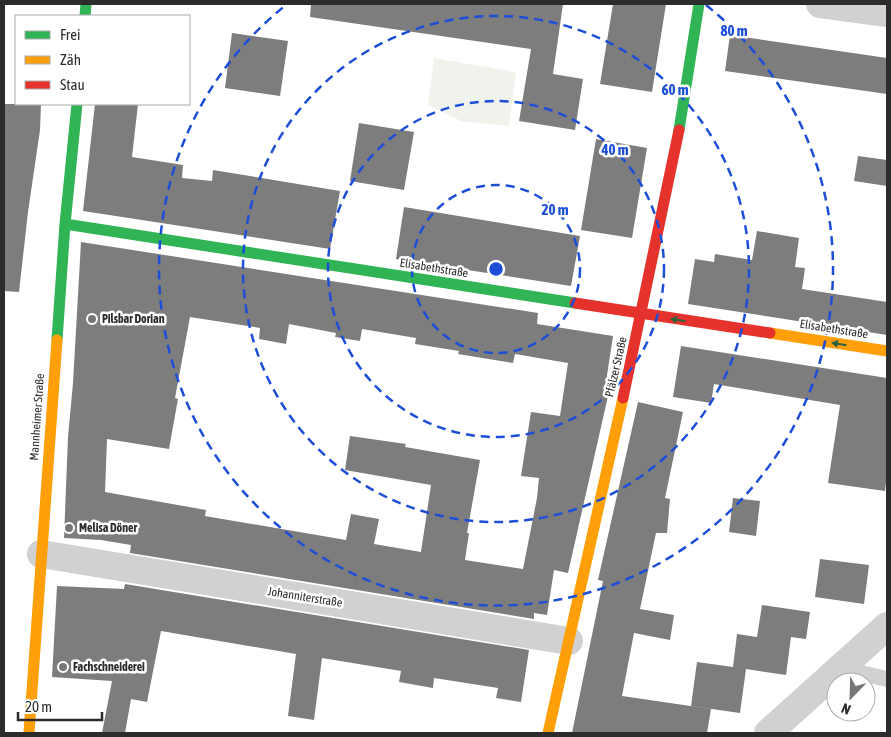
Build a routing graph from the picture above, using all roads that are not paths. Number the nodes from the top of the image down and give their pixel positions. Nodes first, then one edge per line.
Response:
1 (699, 4) edge
2 (820, 4) edge
3 (887, 13) edge
4 (77, 105) edge
5 (65, 224) junction
6 (642, 314) junction
7 (887, 352) edge
8 (41, 554) junction
9 (887, 626) edge
10 (569, 641) junction
11 (839, 668) junction
12 (887, 680) edge
13 (29, 733) edge
14 (548, 733) edge
15 (768, 733) edge

1 - 6 street, Pfälzer Straße
2 - 3 street
4 - 5 street, Mannheimer Straße
5 - 6 street, Elisabethstraße
5 - 8 street, Mannheimer Straße
7 -> 6 street, Elisabethstraße
6 - 10 street, Pfälzer Straße
8 - 10 street, Johanniterstraße
8 - 13 street, Mannheimer Straße
9 - 11 street
10 - 14 street, Pfälzer Straße
11 - 12 lane
11 - 15 street

